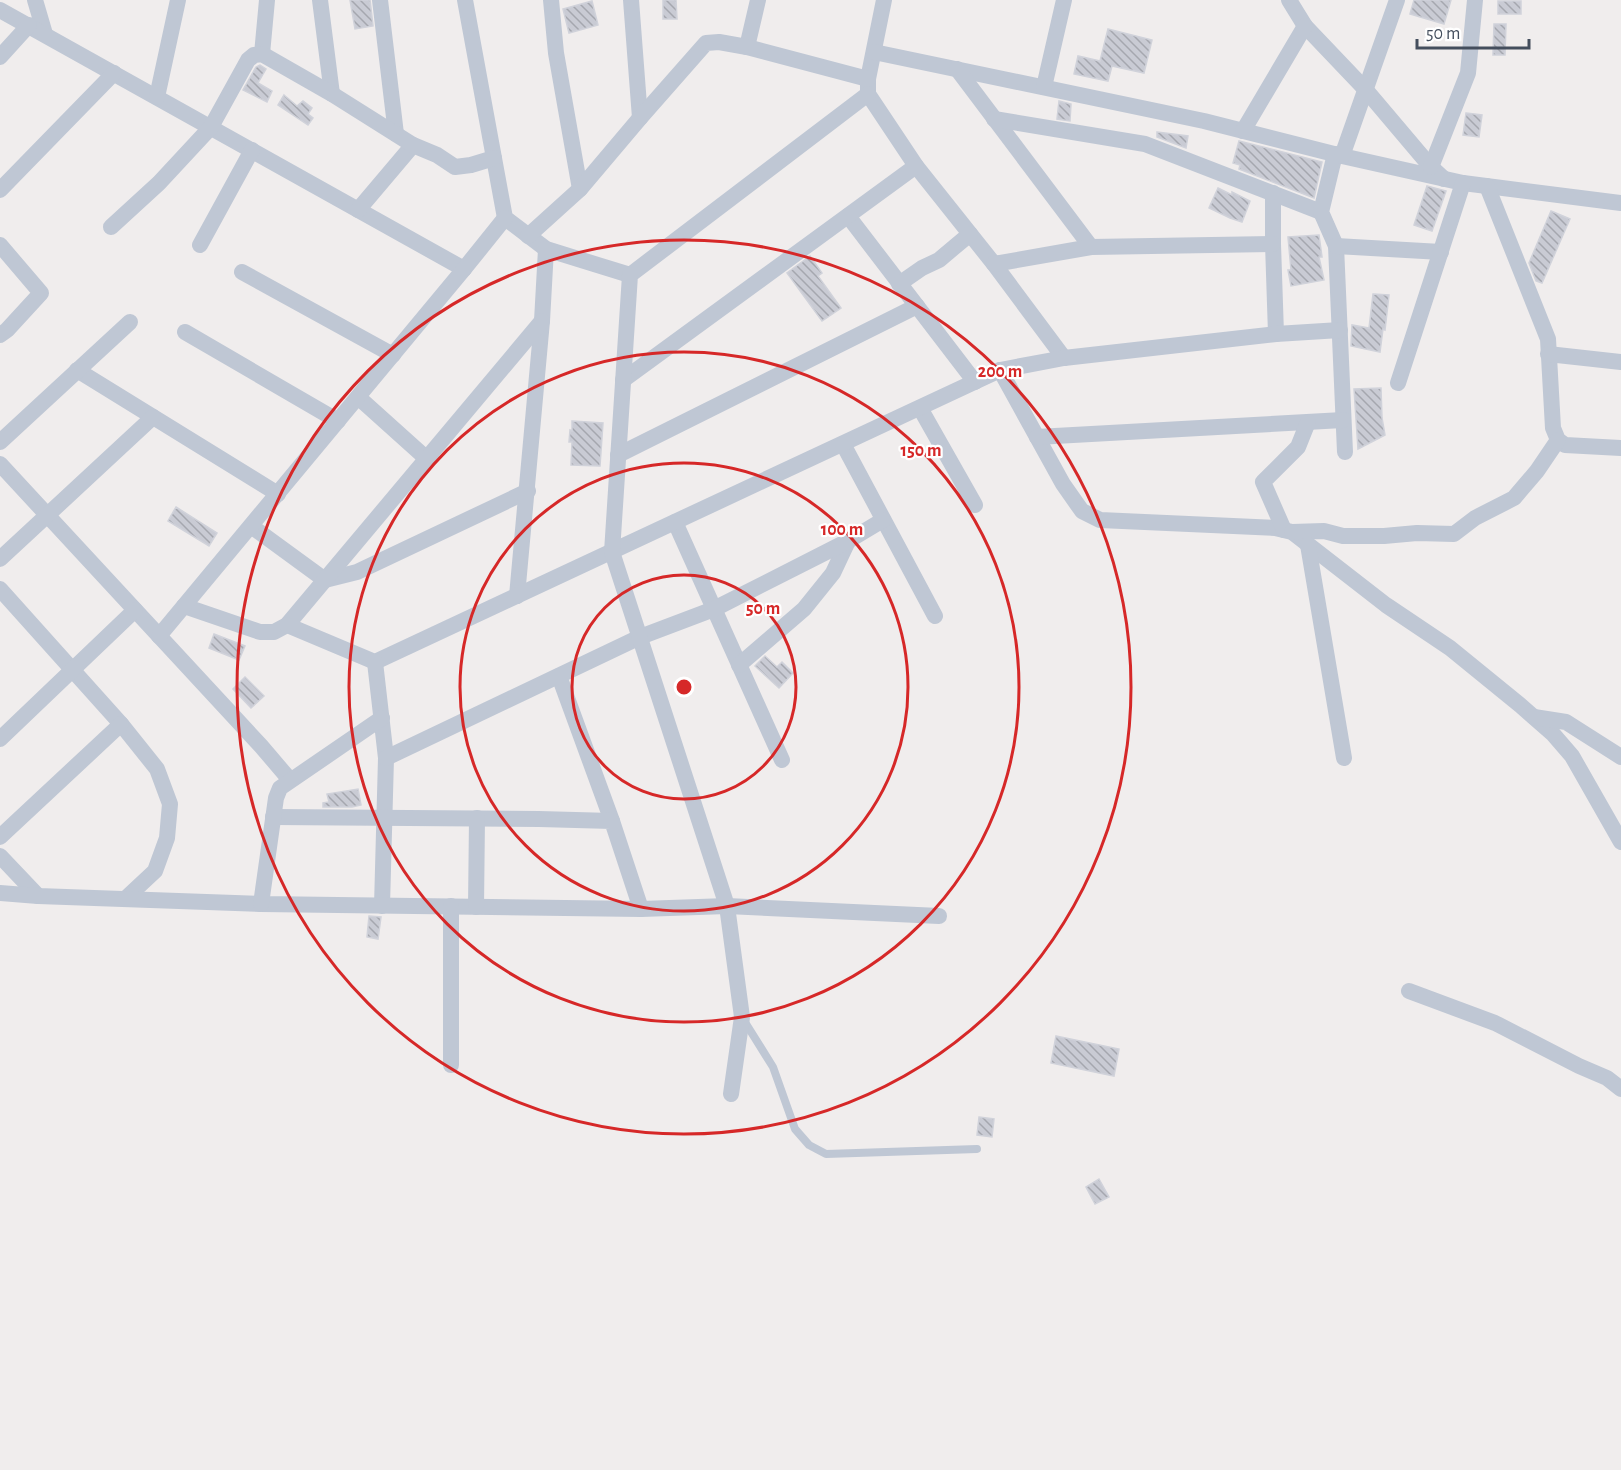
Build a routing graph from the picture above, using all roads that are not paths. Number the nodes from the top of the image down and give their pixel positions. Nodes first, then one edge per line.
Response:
1 (35, 0) edge
2 (178, 0) edge
3 (267, 0) edge
4 (320, 0) edge
5 (380, 0) edge
6 (465, 0) edge
7 (551, 0) edge
8 (631, 0) edge
9 (758, 0) edge
10 (884, 0) edge
11 (1064, 0) edge
12 (1289, 0) edge
13 (1397, 0) edge
14 (1475, 0) edge
15 (0, 10) edge
16 (29, 26) junction
17 (1305, 26) junction
18 (45, 34) junction
19 (747, 47) junction
20 (874, 52) junction
21 (262, 54) junction
22 (0, 57) edge
23 (957, 69) junction
24 (114, 73) junction
25 (868, 86) junction
26 (1044, 87) junction
27 (1365, 89) junction
28 (332, 94) junction
29 (157, 97) junction
30 (640, 118) junction
31 (994, 119) junction
32 (211, 127) junction
33 (1243, 131) junction
34 (396, 134) junction
35 (413, 145) junction
36 (252, 150) junction
37 (1338, 155) junction
38 (494, 158) junction
39 (916, 166) junction
40 (1431, 167) junction
41 (1445, 179) junction
42 (1463, 183) junction
43 (1487, 186) junction
44 (580, 189) junction
45 (0, 190) edge
46 (1274, 193) junction
47 (1621, 203) edge
48 (358, 210) junction
49 (1321, 212) junction
50 (848, 216) junction
51 (505, 218) junction
52 (111, 227) dead end
53 (970, 234) junction
54 (528, 236) junction
55 (200, 244) dead end
56 (1273, 244) junction
57 (0, 245) edge
58 (1336, 246) junction
59 (1090, 247) junction
60 (546, 249) junction
61 (1441, 252) junction
62 (993, 264) junction
63 (464, 269) junction
64 (242, 272) dead end
65 (630, 275) junction
66 (899, 284) junction
67 (917, 306) junction
68 (542, 321) junction
69 (130, 322) dead end
70 (1340, 330) junction
71 (185, 332) dead end
72 (1276, 334) junction
73 (0, 335) edge
74 (1548, 354) junction
75 (393, 355) junction
76 (1064, 358) junction
77 (1621, 362) edge
78 (77, 370) junction
79 (1000, 370) junction
80 (623, 380) junction
81 (975, 382) junction
82 (1398, 383) dead end
83 (358, 397) junction
84 (920, 408) junction
85 (153, 417) junction
86 (1343, 420) junction
87 (338, 421) junction
88 (1308, 422) junction
89 (1037, 437) junction
90 (1558, 440) junction
91 (0, 442) edge
92 (843, 444) junction
93 (1621, 448) edge
94 (1344, 452) dead end
95 (618, 455) junction
96 (427, 459) junction
97 (0, 464) edge
98 (528, 491) junction
99 (278, 494) junction
100 (975, 506) dead end
101 (47, 515) junction
102 (883, 520) junction
103 (675, 522) junction
104 (251, 526) junction
105 (1288, 531) junction
106 (848, 541) junction
107 (1308, 545) junction
108 (612, 552) junction
109 (0, 560) edge
110 (325, 580) junction
111 (0, 589) edge
112 (517, 596) junction
113 (184, 606) junction
114 (714, 609) junction
115 (135, 610) junction
116 (935, 616) dead end
117 (287, 625) junction
118 (159, 636) junction
119 (640, 637) junction
120 (375, 662) junction
121 (739, 665) junction
122 (73, 669) junction
123 (560, 675) junction
124 (1534, 717) junction
125 (382, 718) junction
126 (121, 724) junction
127 (0, 739) edge
128 (1621, 757) edge
129 (386, 758) junction
130 (1344, 758) dead end
131 (782, 760) dead end
132 (290, 780) junction
133 (273, 817) junction
134 (385, 817) junction
135 (477, 818) junction
136 (612, 821) junction
137 (0, 837) edge
138 (1621, 842) edge
139 (0, 856) edge
140 (0, 893) edge
141 (38, 896) junction
142 (125, 899) junction
143 (261, 904) junction
144 (382, 906) junction
145 (451, 906) junction
146 (728, 906) junction
147 (476, 907) junction
148 (641, 909) junction
149 (939, 916) dead end
150 (1408, 991) dead end
151 (742, 1017) junction
152 (452, 1065) dead end
153 (1621, 1089) edge
154 (731, 1094) dead end
155 (977, 1149) dead end

1 - 18 street
2 - 29 street
3 - 21 street
4 - 28 street
5 - 34 street
6 - 38 street
7 - 44 street
8 - 30 street
9 - 19 street
10 - 20 street
11 - 26 street
12 - 17 street
13 - 27 street
14 - 40 street
15 - 16 street
16 - 18 street
16 - 22 street
17 - 27 street
17 - 33 street
18 - 24 street
19 - 25 street
19 - 30 street
20 - 23 street
20 - 25 street
21 - 28 street
21 - 32 street
23 - 26 street
23 - 31 street
24 - 29 street
24 - 45 street
25 - 39 street
25 - 65 street
26 - 33 street
27 - 37 street
27 - 40 street
28 - 34 street
29 - 32 street
30 - 44 street
31 - 46 street
31 - 59 street
32 - 36 street
32 - 52 street
33 - 37 street
34 - 35 street
35 - 38 street
35 - 48 street
36 - 48 street
36 - 55 street
37 - 41 street
37 - 49 street
38 - 51 street
39 - 50 street
39 - 53 street
40 - 41 street
41 - 42 street
42 - 43 street
42 - 61 street
43 - 47 street
43 - 74 street
44 - 54 street
46 - 49 street
46 - 56 street
48 - 63 street
49 - 58 street
50 - 66 street
50 - 80 street
51 - 54 street
51 - 63 street
53 - 62 street
53 - 66 street
54 - 60 street
56 - 59 street
56 - 72 street
57 - 73 street
58 - 61 street
58 - 70 street
59 - 62 street
60 - 65 street
60 - 68 street
61 - 82 street
62 - 76 street
63 - 75 street
64 - 75 street
65 - 80 street
66 - 67 street
67 - 81 street
67 - 95 street
68 - 96 street
68 - 98 street
69 - 78 street
70 - 72 street
70 - 86 street
71 - 87 street
72 - 76 street
74 - 77 street
74 - 90 street
75 - 83 street
76 - 79 street
78 - 85 street
78 - 91 street
79 - 81 street
79 - 89 street
80 - 95 street
81 - 84 street
83 - 87 street
83 - 96 street
84 - 92 street
84 - 100 street
85 - 99 street
85 - 101 street
86 - 88 street
86 - 94 street
87 - 99 street
88 - 89 street
88 - 105 street
89 - 105 street
90 - 93 street
90 - 105 street
92 - 102 street
92 - 103 street
95 - 108 street
96 - 110 street
97 - 101 street
98 - 110 street
98 - 112 street
99 - 104 street
101 - 109 street
101 - 115 street
102 - 106 street
102 - 116 street
103 - 108 street
103 - 114 street
104 - 110 street
104 - 113 street
105 - 107 street
106 - 114 street
106 - 121 street
107 - 124 street
107 - 130 street
108 - 112 street
108 - 119 street
110 - 117 street
111 - 122 street
112 - 120 street
113 - 117 street
113 - 118 street
114 - 119 street
114 - 121 street
115 - 118 street
115 - 122 street
117 - 120 street
118 - 132 street
119 - 123 street
119 - 146 street
120 - 125 street
121 - 131 street
122 - 126 street
122 - 127 street
123 - 129 street
123 - 136 street
124 - 128 street
124 - 138 street
125 - 129 street
125 - 132 street
126 - 137 street
126 - 142 street
129 - 134 street
132 - 133 street
133 - 134 street
133 - 143 street
134 - 135 street
134 - 144 street
135 - 136 street
135 - 147 street
136 - 148 street
139 - 141 street
140 - 141 street
141 - 142 street
142 - 143 street
143 - 144 street
144 - 145 street
145 - 147 street
145 - 152 street
146 - 148 street
146 - 149 street
146 - 151 street
147 - 148 street
150 - 153 street
151 - 154 street
151 - 155 lane

